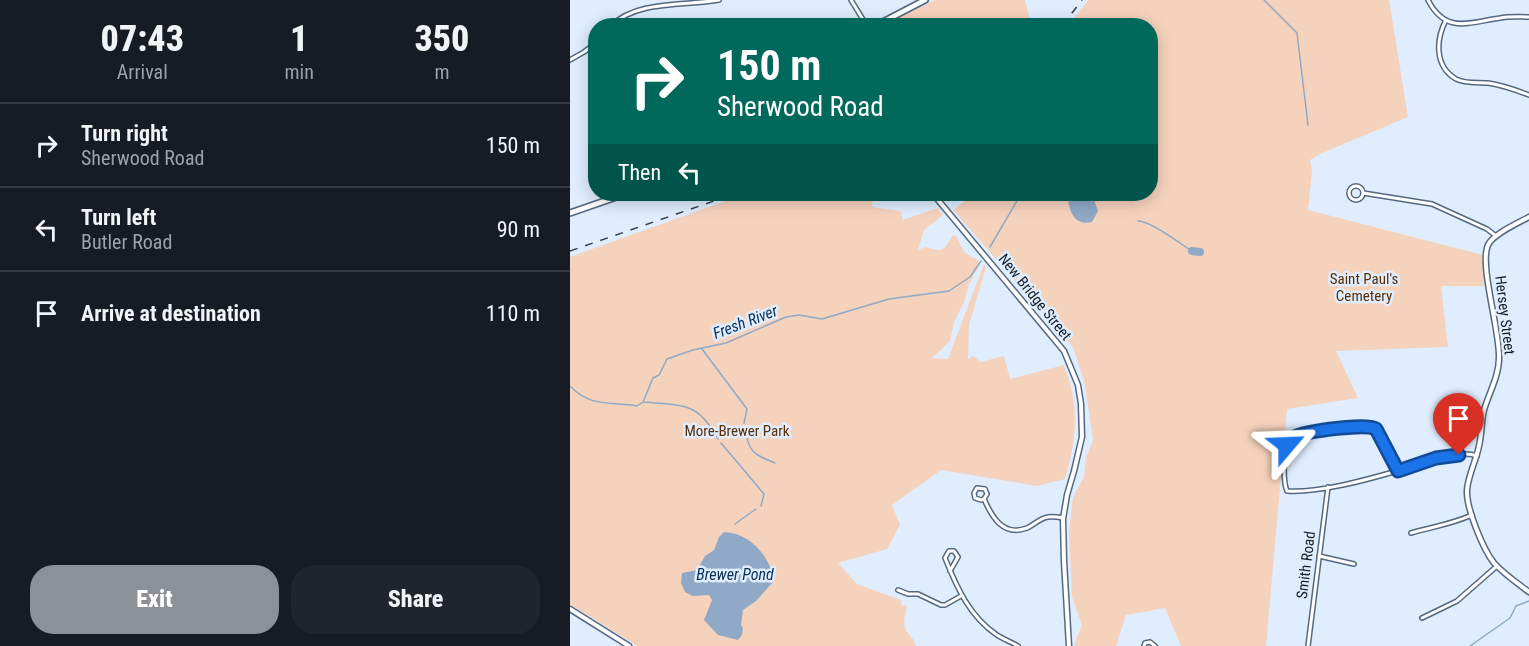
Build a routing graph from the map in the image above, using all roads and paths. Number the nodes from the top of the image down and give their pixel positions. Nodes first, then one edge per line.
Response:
1 (719, 0) edge
2 (851, 0) edge
3 (925, 0) edge
4 (1428, 0) edge
5 (687, 1) edge
6 (620, 18) edge
7 (862, 18) edge
8 (890, 18) edge
9 (1529, 18) edge
10 (1446, 20) junction
11 (588, 49) edge
12 (570, 60) edge
13 (1529, 95) edge
14 (1363, 193) junction
15 (605, 201) edge
16 (939, 201) edge
17 (570, 213) edge
18 (1529, 217) edge
19 (1496, 236) junction
20 (1477, 456) junction
21 (1398, 471) junction
22 (1328, 487) junction
23 (984, 499) junction
24 (1472, 515) junction
25 (1064, 518) junction
26 (1411, 533) dead end
27 (1319, 556) junction
28 (1354, 564) dead end
29 (1497, 566) junction
30 (950, 571) junction
31 (898, 590) dead end
32 (1529, 592) edge
33 (961, 596) junction
34 (570, 609) edge
35 (1422, 618) dead end
36 (628, 646) edge
37 (1018, 646) edge
38 (1068, 646) edge
39 (1144, 646) edge
40 (1155, 646) edge
41 (1308, 646) edge

1 - 5 street
2 - 7 street
3 - 8 main road
4 - 10 street
5 - 6 street
9 - 10 street
10 - 13 street
11 - 12 street
14 - 14 street
14 - 19 street
15 - 17 main road
16 - 25 street, New Bridge Street
18 - 19 street
19 - 20 street, Hersey Street
20 - 21 street
20 - 24 street, Hersey Street
21 - 22 street
21 - 22 street
22 - 27 street, Smith Road
23 - 23 street
23 - 25 street
24 - 26 street
24 - 29 street, Hersey Street
25 - 38 street, New Bridge Street
27 - 28 street
27 - 41 street, Smith Road
29 - 32 street, Hersey Street
29 - 35 street
30 - 30 street
30 - 33 street
31 - 33 street
33 - 37 street
34 - 36 street
39 - 40 street

